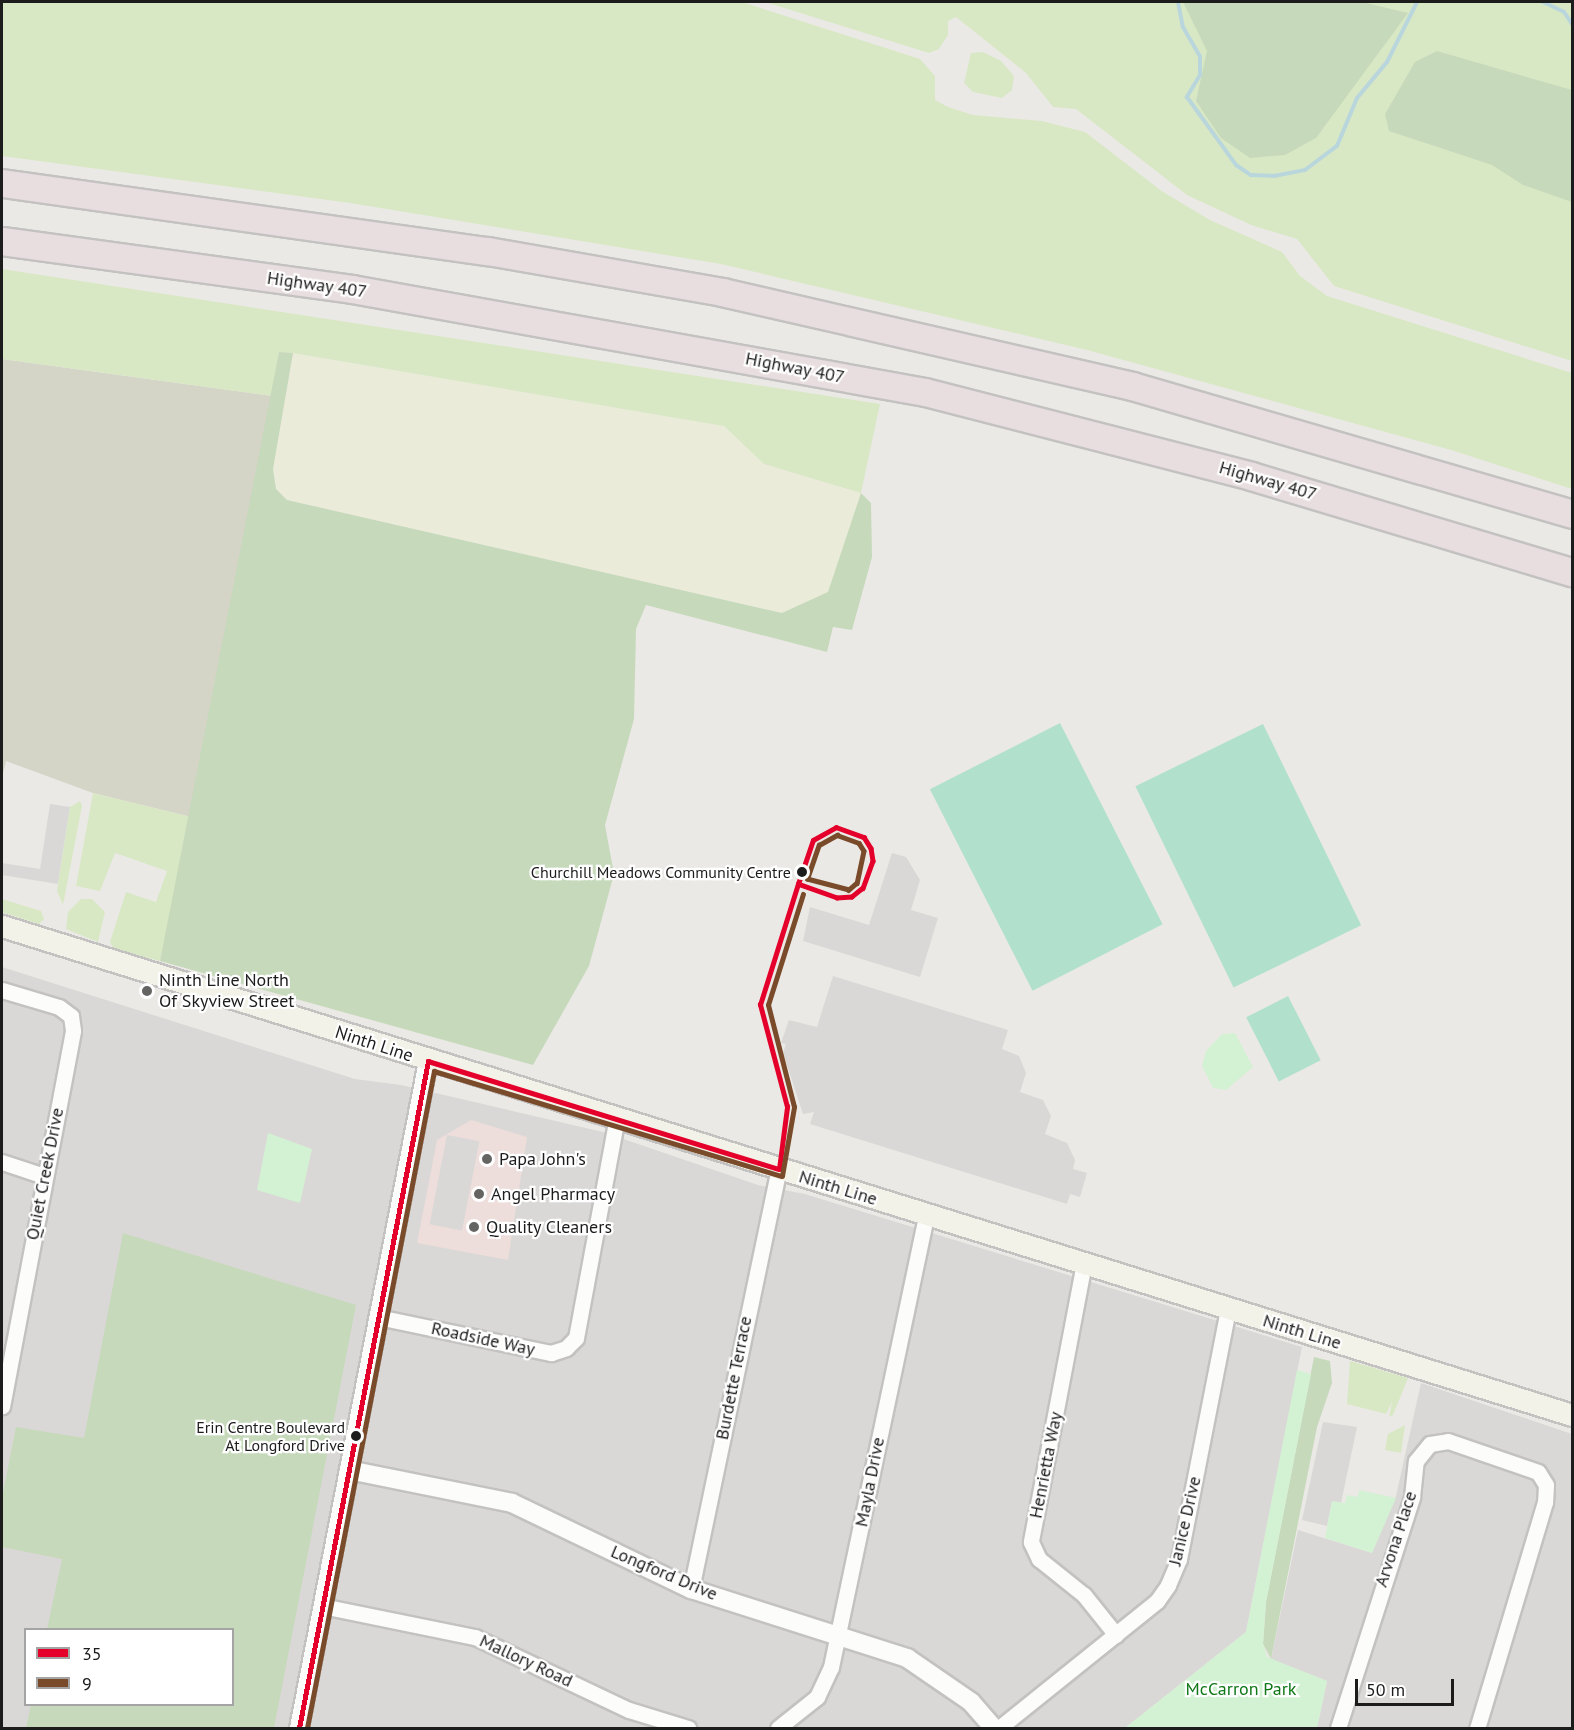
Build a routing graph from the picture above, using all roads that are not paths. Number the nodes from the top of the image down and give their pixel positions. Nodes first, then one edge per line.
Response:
1 (2, 183) edge
2 (2, 241) edge
3 (1572, 514) edge
4 (1572, 572) edge
5 (2, 926) edge
6 (2, 990) edge
7 (428, 1061) junction
8 (617, 1117) junction
9 (2, 1162) edge
10 (779, 1169) junction
11 (44, 1176) junction
12 (926, 1215) junction
13 (1084, 1263) junction
14 (1228, 1310) junction
15 (378, 1317) junction
16 (8, 1332) edge
17 (2, 1406) edge
18 (1572, 1415) edge
19 (348, 1470) junction
20 (691, 1589) junction
21 (322, 1606) junction
22 (839, 1633) junction
23 (1116, 1635) junction
24 (298, 1728) edge
25 (688, 1728) edge
26 (778, 1728) edge
27 (993, 1728) edge
28 (999, 1728) edge
29 (1338, 1728) edge
30 (1477, 1728) edge

1 - 3 highway
2 - 4 highway, Highway 407
5 - 7 main road, Ninth Line
6 - 11 street, Quiet Creek Drive
7 - 8 main road, Ninth Line
7 - 15 street
8 - 10 main road, Ninth Line
8 - 15 street, Roadside Way
9 - 11 street
10 - 12 main road, Ninth Line
10 - 20 street, Burdette Terrace
11 - 16 street, Quiet Creek Drive
12 - 13 main road, Ninth Line
12 - 22 street, Mayla Drive
13 - 14 main road, Ninth Line
13 - 23 street, Henrietta Way
14 - 18 main road, Ninth Line
14 - 23 street, Janice Drive
15 - 19 street
16 - 17 street, Quiet Creek Drive
19 - 20 street, Longford Drive
19 - 21 street
20 - 22 street, Longford Drive
21 - 24 street
21 - 25 street, Mallory Road
22 - 26 street, Mayla Drive
22 - 27 street, Longford Drive
23 - 28 street, Janice Drive
29 - 30 street, Arvona Place

